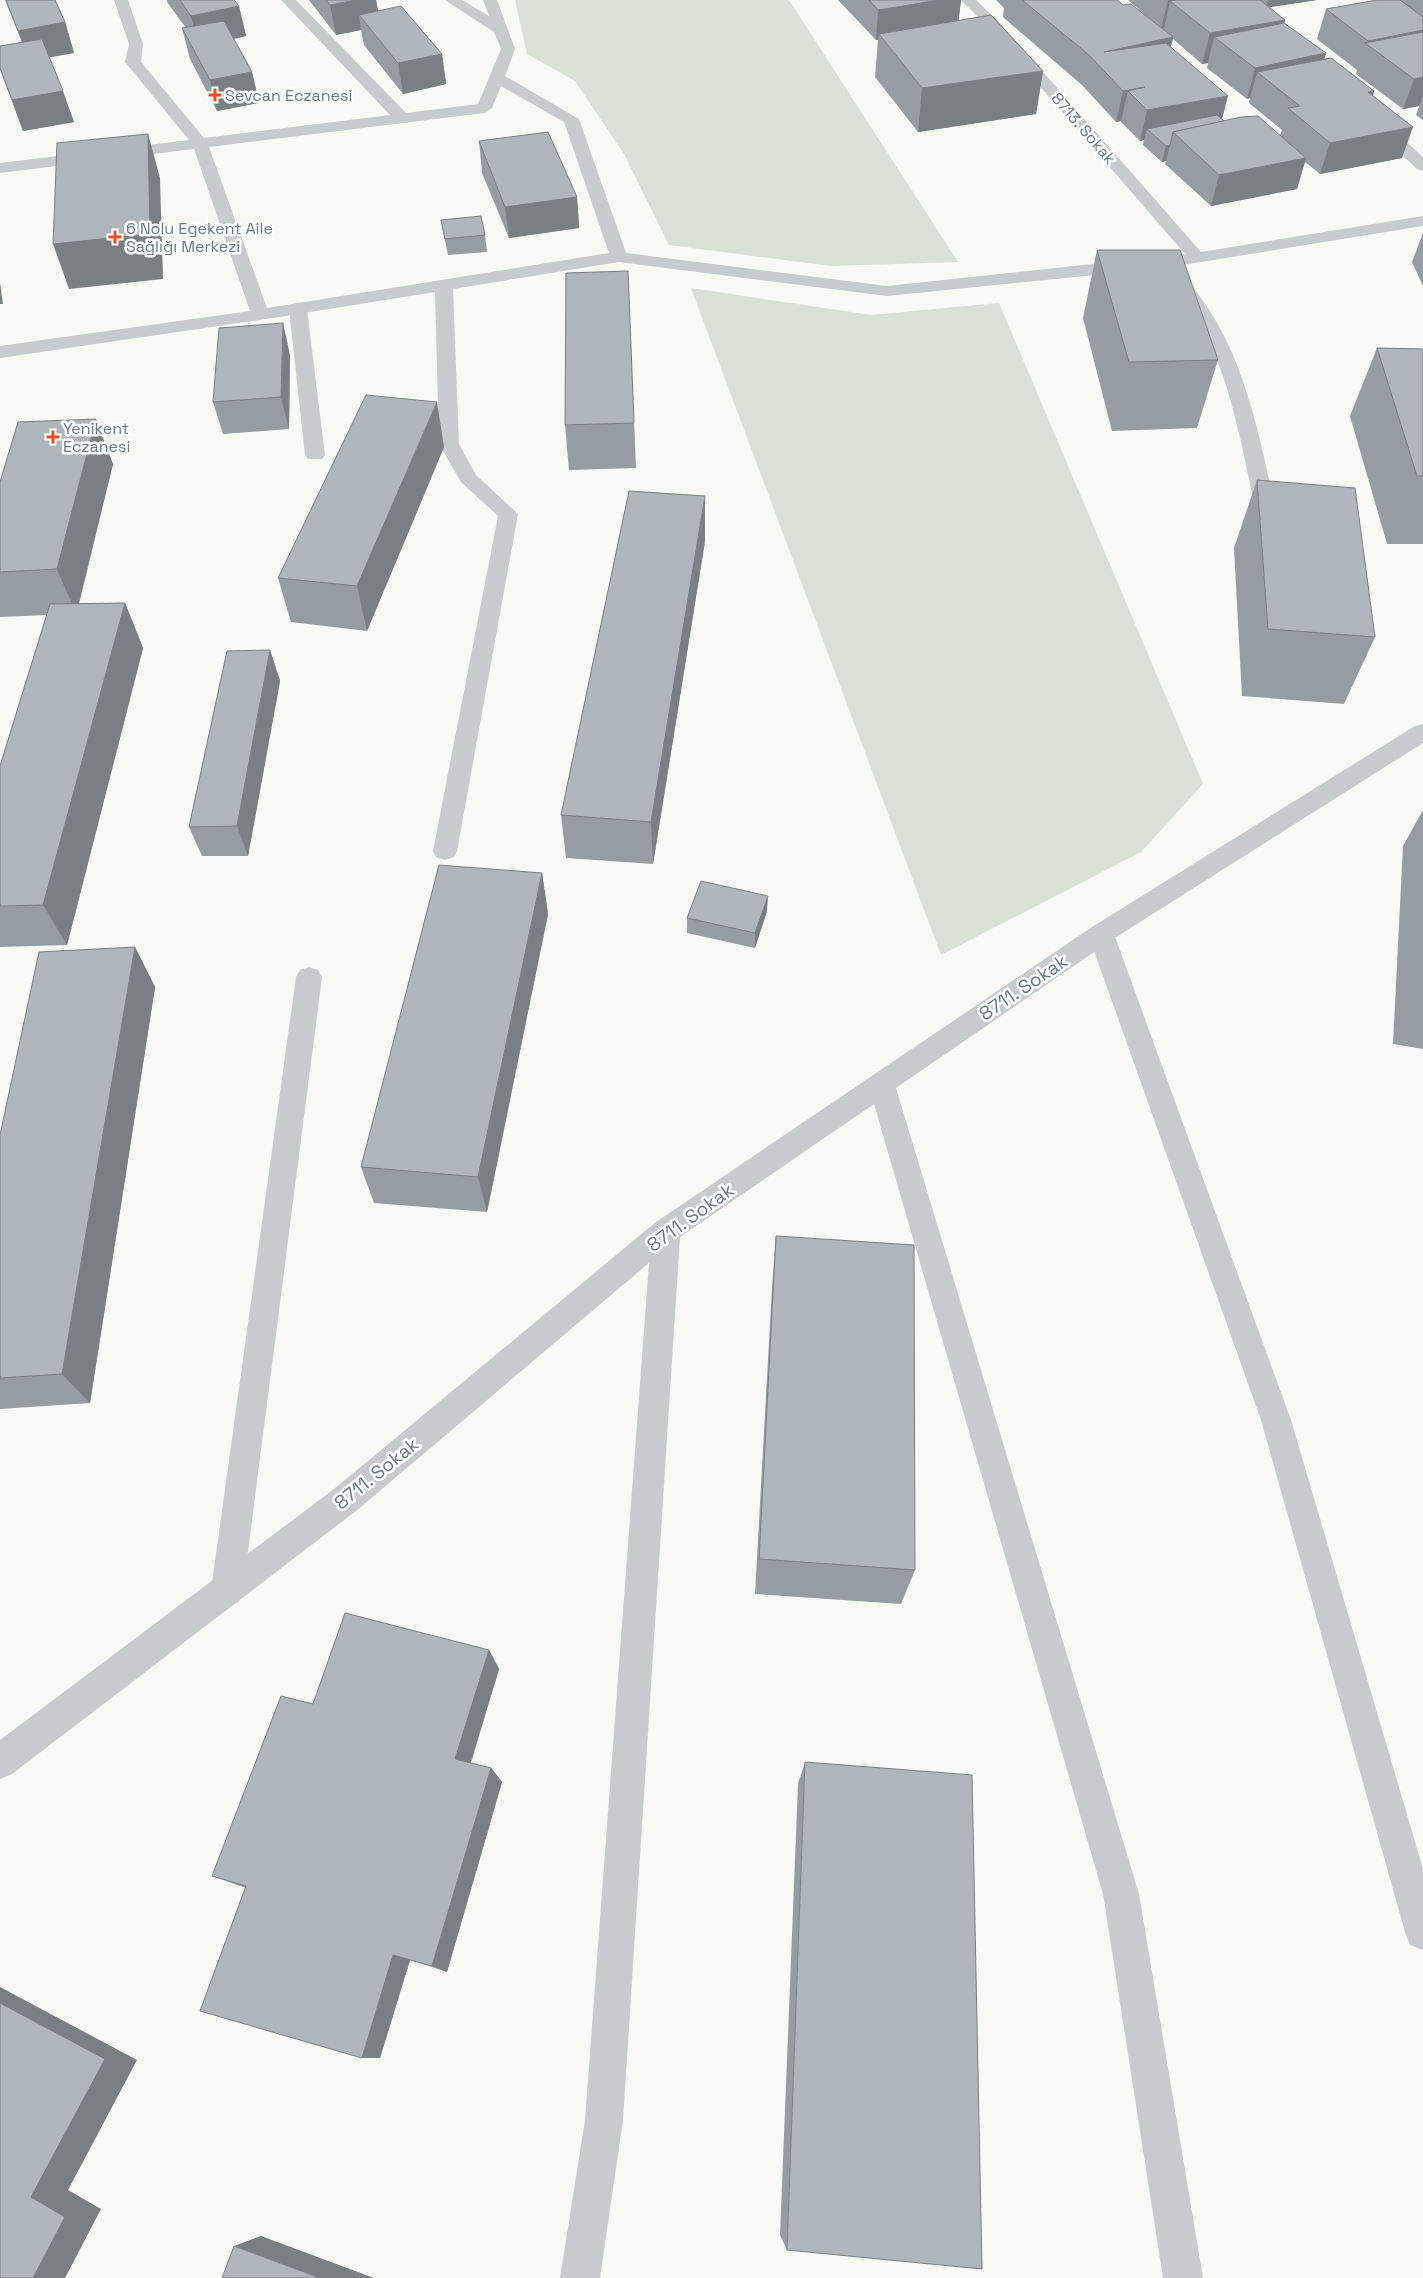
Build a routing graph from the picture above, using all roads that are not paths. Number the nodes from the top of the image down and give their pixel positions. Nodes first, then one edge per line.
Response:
1 (121, 0) edge
2 (288, 0) edge
3 (452, 0) edge
4 (490, 0) edge
5 (968, 0) edge
6 (500, 29) junction
7 (496, 77) junction
8 (1368, 114) edge
9 (402, 118) junction
10 (200, 143) junction
11 (1423, 166) edge
12 (0, 168) edge
13 (1423, 221) edge
14 (618, 257) junction
15 (1197, 258) junction
16 (1164, 263) junction
17 (444, 285) junction
18 (298, 309) junction
19 (260, 314) junction
20 (0, 352) edge
21 (315, 455) dead end
22 (1265, 506) edge
23 (1423, 732) edge
24 (445, 850) dead end
25 (1101, 934) junction
26 (309, 978) dead end
27 (881, 1083) junction
28 (666, 1231) junction
29 (227, 1590) junction
30 (0, 1762) edge
31 (1423, 1932) edge
32 (580, 2278) edge
33 (1183, 2278) edge

1 - 10 street
2 - 9 street
3 - 6 street
4 - 6 street
5 - 15 street, 8713. Sokak
6 - 7 street
7 - 9 street
7 - 14 street
8 - 11 street
9 - 10 street
10 - 12 street
10 - 19 street
13 - 15 street
14 - 16 street
14 - 17 street
15 - 16 street
16 - 22 street
17 - 18 street
17 - 24 street
18 - 19 street
18 - 21 street
19 - 20 street
23 - 25 street, 8711. Sokak
25 - 27 street, 8711. Sokak
25 - 31 street
26 - 29 street
27 - 28 street, 8711. Sokak
27 - 33 street
28 - 29 street, 8711. Sokak
28 - 32 street
29 - 30 street, 8711. Sokak

